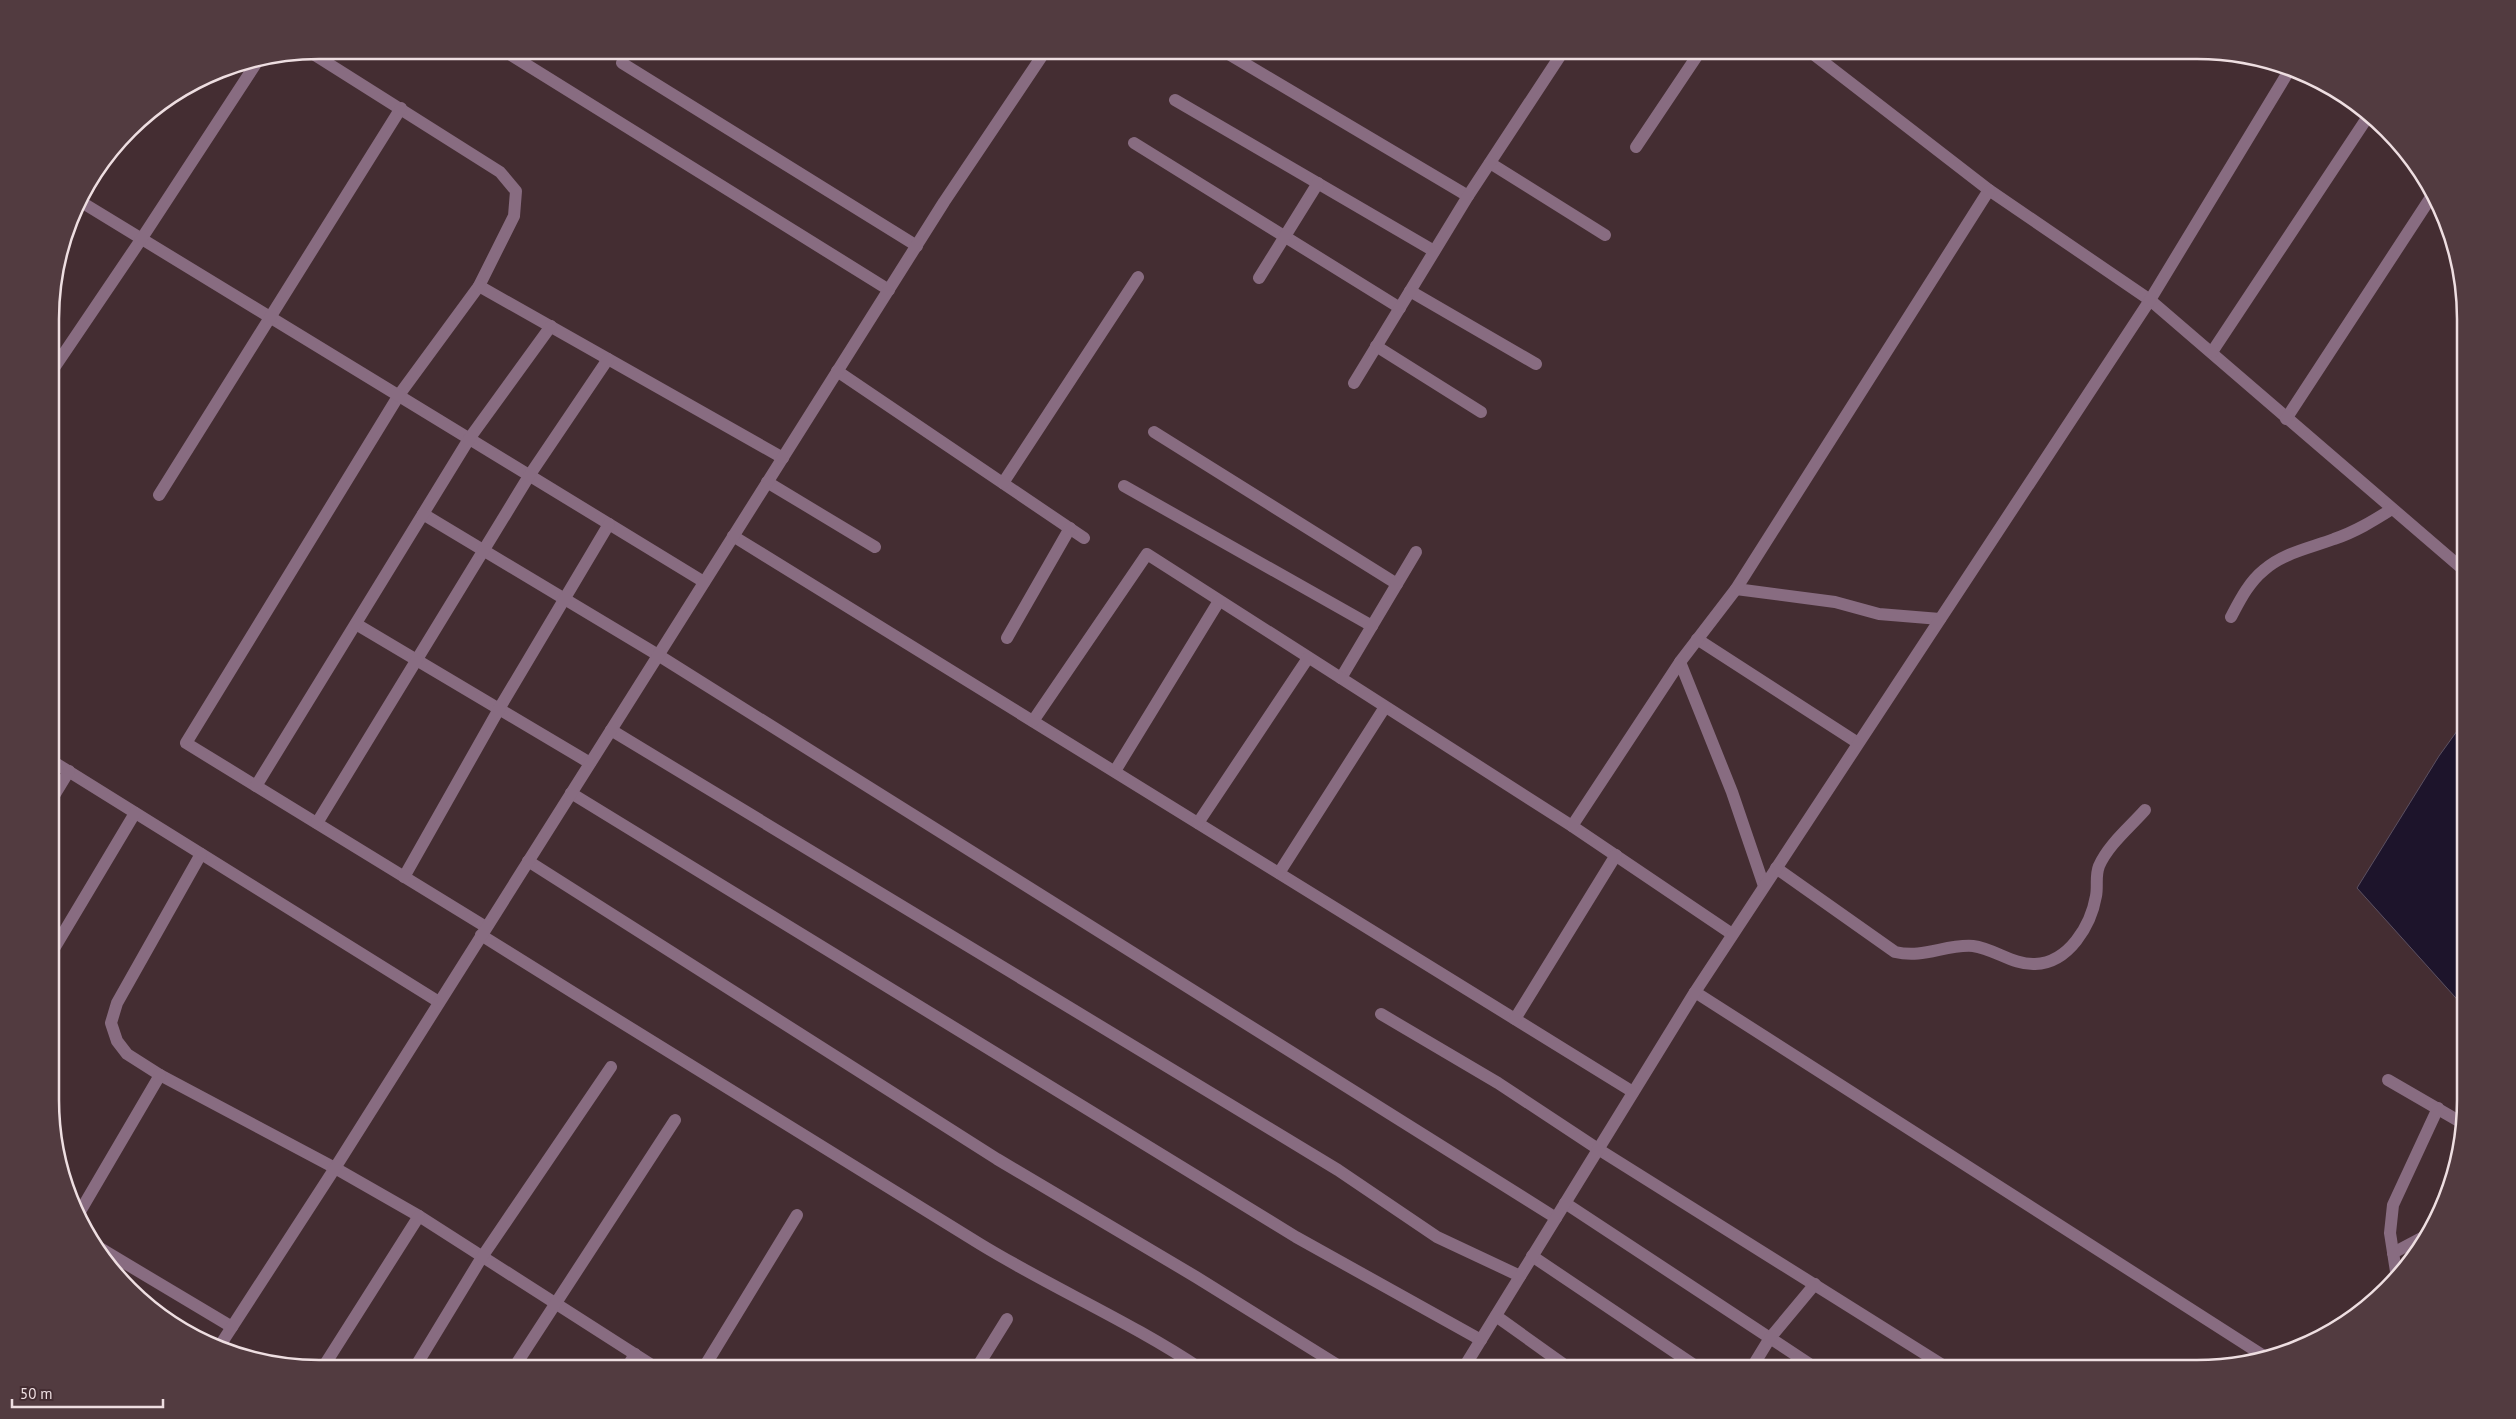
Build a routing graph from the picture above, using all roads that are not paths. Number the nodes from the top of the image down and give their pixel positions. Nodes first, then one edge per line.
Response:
1 (321, 59) edge
2 (517, 59) edge
3 (1040, 59) edge
4 (1237, 59) edge
5 (1558, 59) edge
6 (1695, 59) edge
7 (1820, 59) edge
8 (622, 63) dead end
9 (253, 68) edge
10 (2286, 75) edge
11 (1175, 100) dead end
12 (401, 108) junction
13 (2365, 120) edge
14 (1134, 143) dead end
15 (1636, 147) dead end
16 (1490, 163) junction
17 (1318, 183) junction
18 (1989, 190) junction
19 (1468, 196) junction
20 (2428, 201) edge
21 (85, 207) edge
22 (1605, 235) dead end
23 (1284, 236) junction
24 (142, 238) junction
25 (917, 246) junction
26 (1434, 251) junction
27 (1138, 277) dead end
28 (1259, 278) dead end
29 (479, 286) junction
30 (888, 290) junction
31 (1410, 291) junction
32 (2150, 300) junction
33 (1400, 308) junction
34 (270, 317) junction
35 (550, 326) junction
36 (1376, 346) junction
37 (2212, 352) junction
38 (608, 359) junction
39 (59, 361) edge
40 (1536, 364) dead end
41 (837, 371) junction
42 (1354, 383) dead end
43 (399, 396) junction
44 (1481, 412) dead end
45 (2286, 419) junction
46 (1154, 432) dead end
47 (469, 439) junction
48 (783, 458) junction
49 (530, 476) junction
50 (767, 482) junction
51 (1004, 483) junction
52 (1124, 486) dead end
53 (159, 495) dead end
54 (2392, 509) junction
55 (423, 514) junction
56 (609, 524) junction
57 (1070, 528) junction
58 (734, 536) junction
59 (1084, 538) dead end
60 (875, 547) dead end
61 (484, 551) junction
62 (1416, 552) dead end
63 (2457, 565) edge
64 (704, 582) junction
65 (1397, 584) junction
66 (1736, 589) junction
67 (566, 600) junction
68 (1220, 601) junction
69 (2231, 617) dead end
70 (1940, 619) junction
71 (356, 624) junction
72 (1372, 626) junction
73 (1007, 638) dead end
74 (1697, 639) junction
75 (658, 655) junction
76 (1308, 658) junction
77 (417, 659) junction
78 (1680, 662) junction
79 (1341, 678) junction
80 (1385, 707) junction
81 (499, 709) junction
82 (1033, 721) junction
83 (611, 730) junction
84 (1858, 744) junction
85 (590, 763) junction
86 (59, 765) edge
87 (69, 771) junction
88 (1114, 771) junction
89 (256, 786) junction
90 (59, 787) edge
91 (571, 794) junction
92 (2145, 810) dead end
93 (135, 813) junction
94 (1198, 823) junction
95 (317, 824) junction
96 (1572, 826) junction
97 (201, 854) junction
98 (1616, 855) junction
99 (528, 861) junction
100 (1776, 868) junction
101 (1279, 873) junction
102 (404, 877) junction
103 (1764, 886) junction
104 (484, 931) junction
105 (1732, 934) junction
106 (59, 940) edge
107 (1695, 992) junction
108 (439, 1002) junction
109 (1381, 1014) dead end
110 (1515, 1019) junction
111 (611, 1066) dead end
112 (160, 1075) junction
113 (2388, 1080) dead end
114 (1633, 1092) junction
115 (2438, 1108) junction
116 (675, 1120) dead end
117 (2457, 1120) edge
118 (1598, 1149) junction
119 (335, 1168) junction
120 (1565, 1203) junction
121 (82, 1207) edge
122 (797, 1214) dead end
123 (419, 1216) junction
124 (1556, 1218) junction
125 (2415, 1241) edge
126 (2393, 1253) junction
127 (110, 1254) edge
128 (1532, 1256) junction
129 (482, 1257) junction
130 (2395, 1269) edge
131 (1520, 1276) junction
132 (1815, 1284) junction
133 (554, 1303) junction
134 (1496, 1316) junction
135 (1007, 1319) dead end
136 (232, 1327) junction
137 (1770, 1338) junction
138 (1481, 1340) junction
139 (223, 1341) edge
140 (2258, 1352) edge
141 (635, 1354) junction
142 (328, 1360) edge
143 (419, 1360) edge
144 (519, 1360) edge
145 (631, 1360) edge
146 (644, 1360) edge
147 (708, 1360) edge
148 (982, 1360) edge
149 (1188, 1360) edge
150 (1330, 1360) edge
151 (1469, 1360) edge
152 (1557, 1360) edge
153 (1687, 1360) edge
154 (1757, 1360) edge
155 (1804, 1360) edge
156 (1936, 1360) edge

1 - 12 street
2 - 30 street
3 - 25 street
4 - 19 street
5 - 16 street
6 - 15 street
7 - 18 street
8 - 25 street
9 - 24 street
10 - 32 street
11 - 17 street
12 - 29 street
12 - 34 street
13 - 37 street
14 - 23 street
16 - 19 street
16 - 22 street
17 - 23 street
17 - 26 street
18 - 32 street
18 - 66 street
19 - 26 street
20 - 45 street
21 - 24 street
23 - 28 street
23 - 33 street
24 - 34 street
24 - 39 street
25 - 30 street
26 - 31 street
27 - 51 street
29 - 35 street
29 - 43 street
30 - 41 street
31 - 33 street
31 - 40 street
32 - 37 street
32 - 70 street
33 - 36 street
34 - 43 street
34 - 53 street
35 - 38 street
35 - 47 street
36 - 42 street
36 - 44 street
37 - 45 street
38 - 48 street
38 - 49 street
41 - 48 street
41 - 51 street
43 - 47 street
43 - 89 street
45 - 54 street
46 - 65 street
47 - 49 street
47 - 55 street
48 - 50 street
49 - 56 street
49 - 61 street
50 - 58 street
50 - 60 street
51 - 57 street
52 - 72 street
54 - 63 street
54 - 69 street
55 - 61 street
55 - 71 street
56 - 64 street
56 - 67 street
57 - 59 street
57 - 73 street
58 - 64 street
58 - 82 street
61 - 67 street
61 - 77 street
62 - 65 street
64 - 75 street
65 - 72 street
66 - 70 street
66 - 74 street
67 - 75 street
67 - 81 street
68 - 76 street
68 - 82 street
68 - 88 street
70 - 84 street
71 - 77 street
71 - 89 street
72 - 79 street
74 - 78 street
74 - 84 street
75 - 83 street
75 - 124 street
76 - 79 street
76 - 94 street
77 - 81 street
77 - 95 street
78 - 96 street
78 - 103 street
79 - 80 street
80 - 96 street
80 - 101 street
81 - 85 street
81 - 102 street
82 - 88 street
83 - 85 street
83 - 131 street
84 - 100 street
85 - 91 street
86 - 87 street
87 - 90 street
87 - 93 street
88 - 94 street
89 - 95 street
91 - 99 street
91 - 138 street
92 - 100 street
93 - 97 street
93 - 106 street
94 - 101 street
95 - 102 street
96 - 98 street
97 - 108 street
97 - 112 street
98 - 105 street
98 - 110 street
99 - 104 street
99 - 150 street
100 - 103 street
101 - 110 street
102 - 104 street
103 - 105 street
104 - 108 street
104 - 149 street
105 - 107 street
107 - 114 street
107 - 140 street
108 - 119 street
109 - 118 street
110 - 114 street
111 - 129 street
112 - 119 street
112 - 121 street
113 - 115 street
114 - 118 street
115 - 117 street
115 - 126 street
116 - 133 street
118 - 120 street
118 - 132 street
119 - 123 street
119 - 136 street
120 - 124 street
120 - 137 street
122 - 147 street
123 - 129 street
123 - 142 street
124 - 128 street
125 - 126 street
126 - 130 street
127 - 136 street
128 - 131 street
128 - 153 street
129 - 133 street
129 - 143 street
131 - 134 street
132 - 137 street
132 - 156 street
133 - 141 street
133 - 144 street
134 - 138 street
134 - 152 street
135 - 148 street
136 - 139 street
137 - 154 street
137 - 155 street
138 - 151 street
141 - 145 street
141 - 146 street

